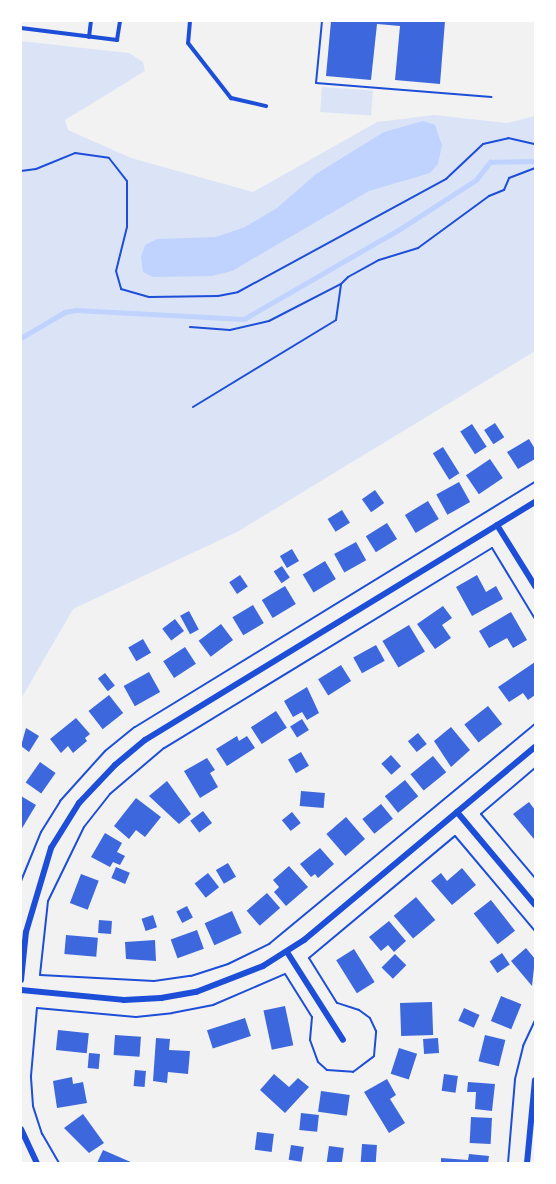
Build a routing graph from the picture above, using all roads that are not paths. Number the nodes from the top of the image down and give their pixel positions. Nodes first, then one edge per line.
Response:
1 (91, 21) edge
2 (120, 21) edge
3 (190, 21) edge
4 (21, 28) edge
5 (89, 37) junction
6 (266, 106) dead end
7 (535, 501) edge
8 (497, 525) junction
9 (535, 586) edge
10 (535, 747) edge
11 (457, 812) junction
12 (535, 905) edge
13 (287, 952) junction
14 (21, 980) edge
15 (21, 990) edge
16 (344, 1040) dead end
17 (535, 1080) edge
18 (21, 1130) edge
19 (37, 1163) edge
20 (527, 1163) edge

1 - 5 lane
2 - 5 lane
3 - 6 lane
4 - 5 lane
7 - 8 street
8 - 9 street
8 - 14 street
10 - 11 street
11 - 12 street
11 - 13 street
13 - 15 street
13 - 16 street
17 - 20 street
18 - 19 street

